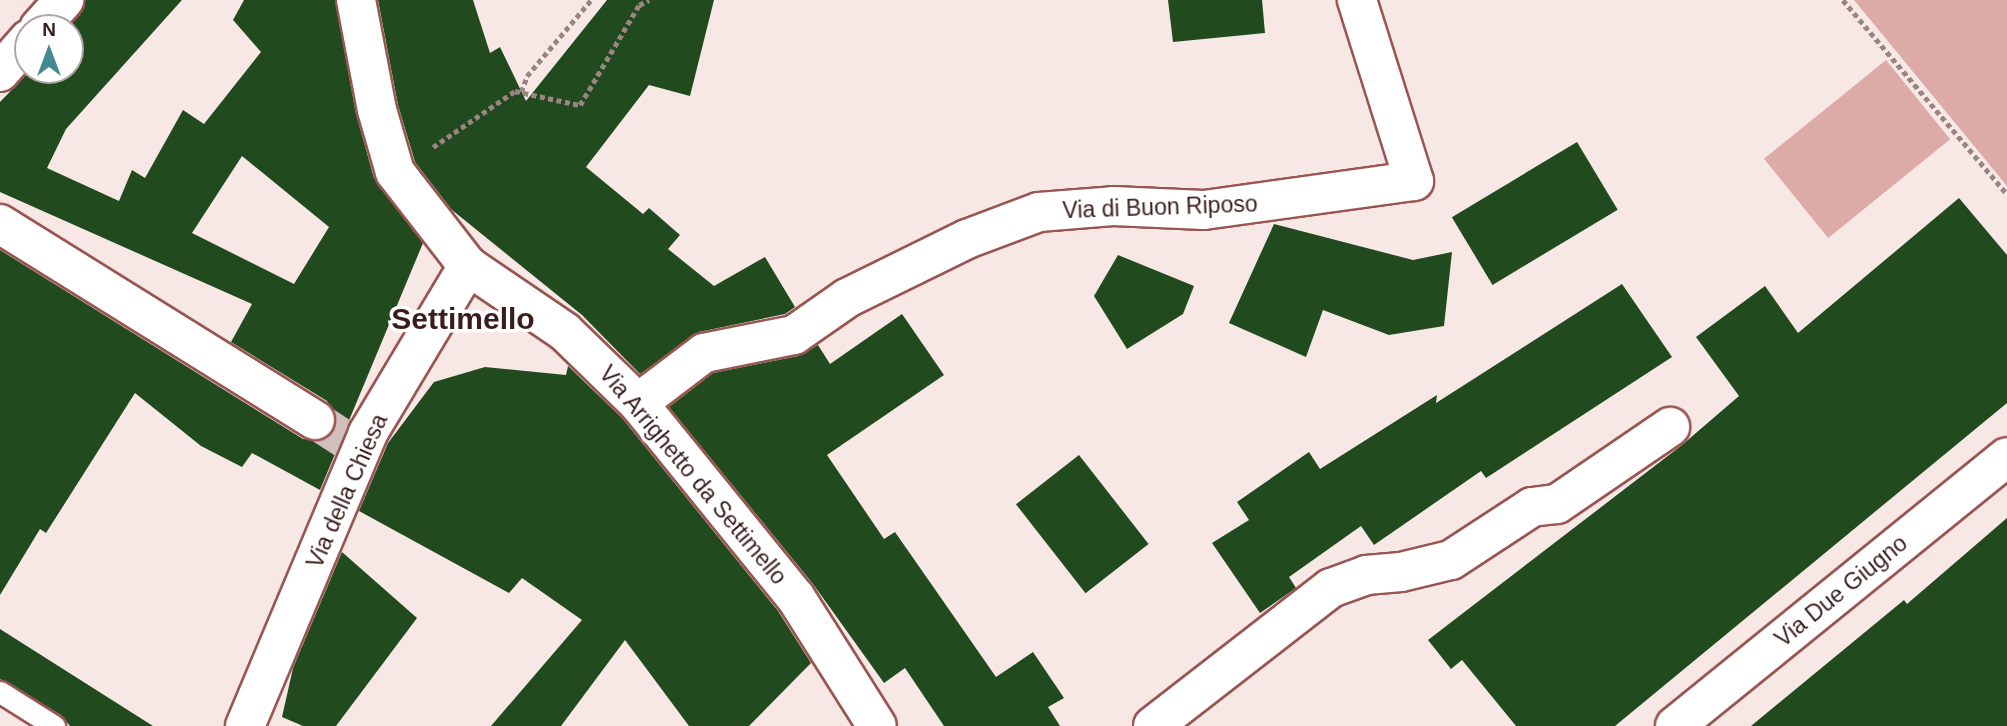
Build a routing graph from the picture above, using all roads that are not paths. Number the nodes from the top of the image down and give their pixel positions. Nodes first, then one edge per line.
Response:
1 (64, 0) edge
2 (356, 0) edge
3 (1357, 0) edge
4 (52, 14) edge
5 (14, 56) edge
6 (0, 72) edge
7 (0, 224) edge
8 (468, 266) junction
9 (638, 402) junction
10 (1670, 427) dead end
11 (341, 436) junction
12 (2007, 457) edge
13 (0, 692) edge
14 (875, 725) edge
15 (54, 726) edge
16 (244, 726) edge
17 (1153, 726) edge
18 (1675, 726) edge

1 - 4 street
2 - 8 street, Via Arrighetto da Settimello
3 - 9 street, Via di Buon Riposo
5 - 6 street
7 - 11 street
8 - 9 street, Via Arrighetto da Settimello
8 - 11 street, Via della Chiesa
9 - 14 street, Via Arrighetto da Settimello
10 - 17 street
11 - 16 street, Via della Chiesa
12 - 18 street, Via Due Giugno
13 - 15 lane

